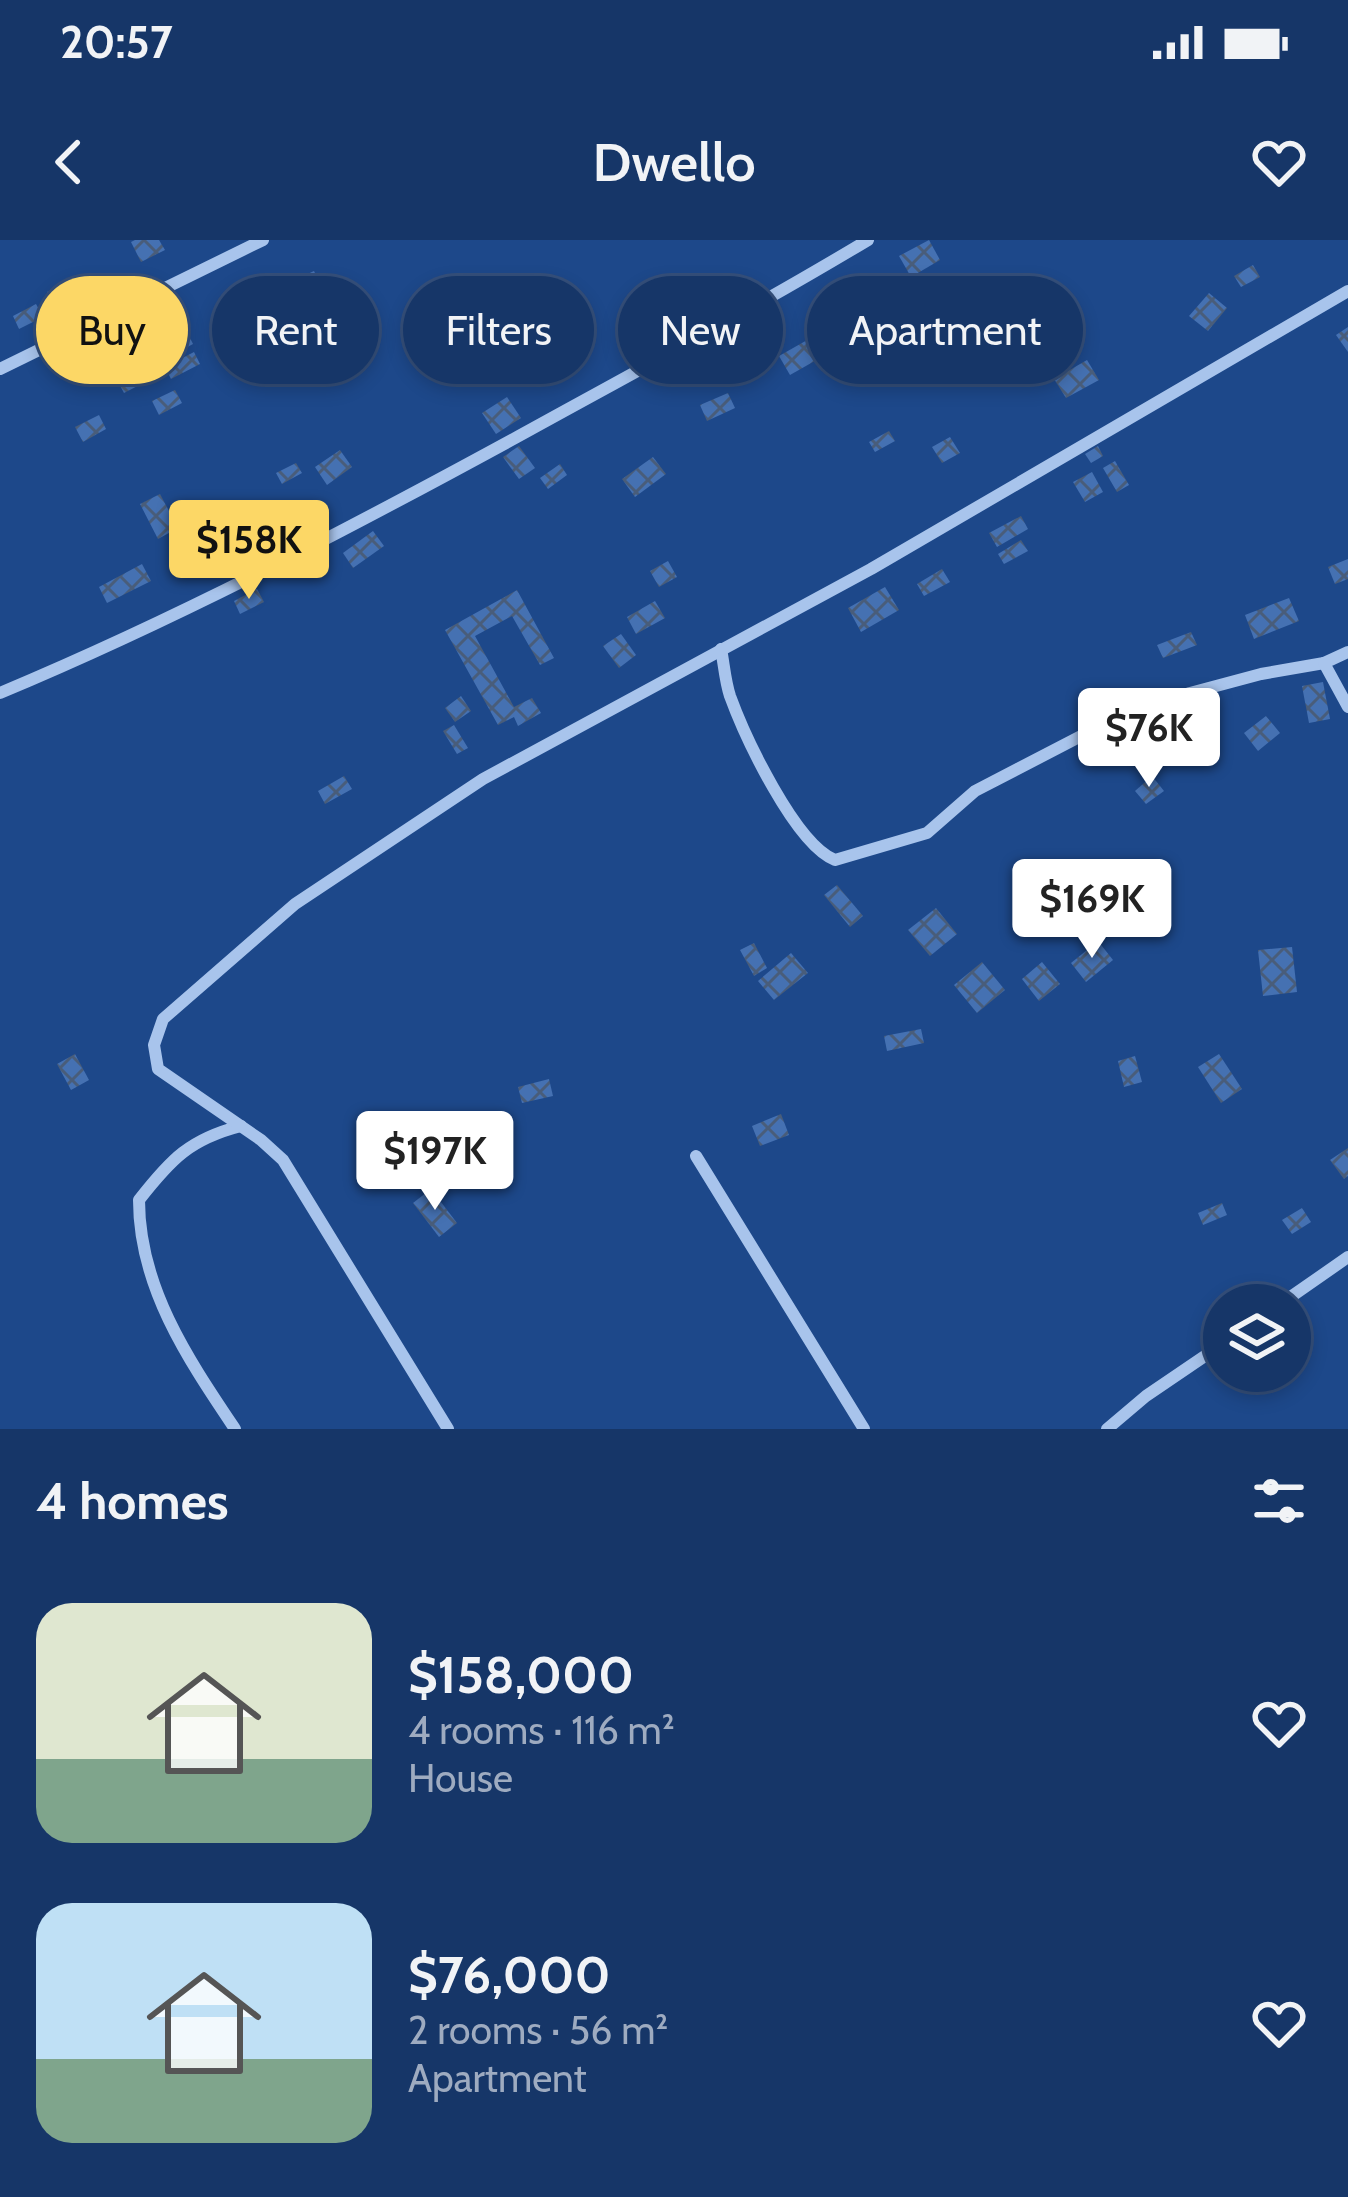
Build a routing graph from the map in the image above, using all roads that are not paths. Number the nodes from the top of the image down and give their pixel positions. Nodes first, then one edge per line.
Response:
1 (263, 240) edge
2 (868, 240) edge
3 (1348, 291) edge
4 (0, 369) edge
5 (721, 649) junction
6 (1348, 652) edge
7 (1324, 663) junction
8 (0, 693) edge
9 (1348, 707) edge
10 (241, 1126) junction
11 (696, 1156) dead end
12 (1348, 1257) edge
13 (1310, 1284) edge
14 (1203, 1357) edge
15 (235, 1429) edge
16 (448, 1429) edge
17 (864, 1429) edge
18 (1107, 1429) edge

1 - 4 street
2 - 8 street
3 - 5 street
5 - 7 street
5 - 10 street
6 - 7 street
7 - 9 street
10 - 15 street
10 - 16 street
11 - 17 street
12 - 13 street
14 - 18 street

